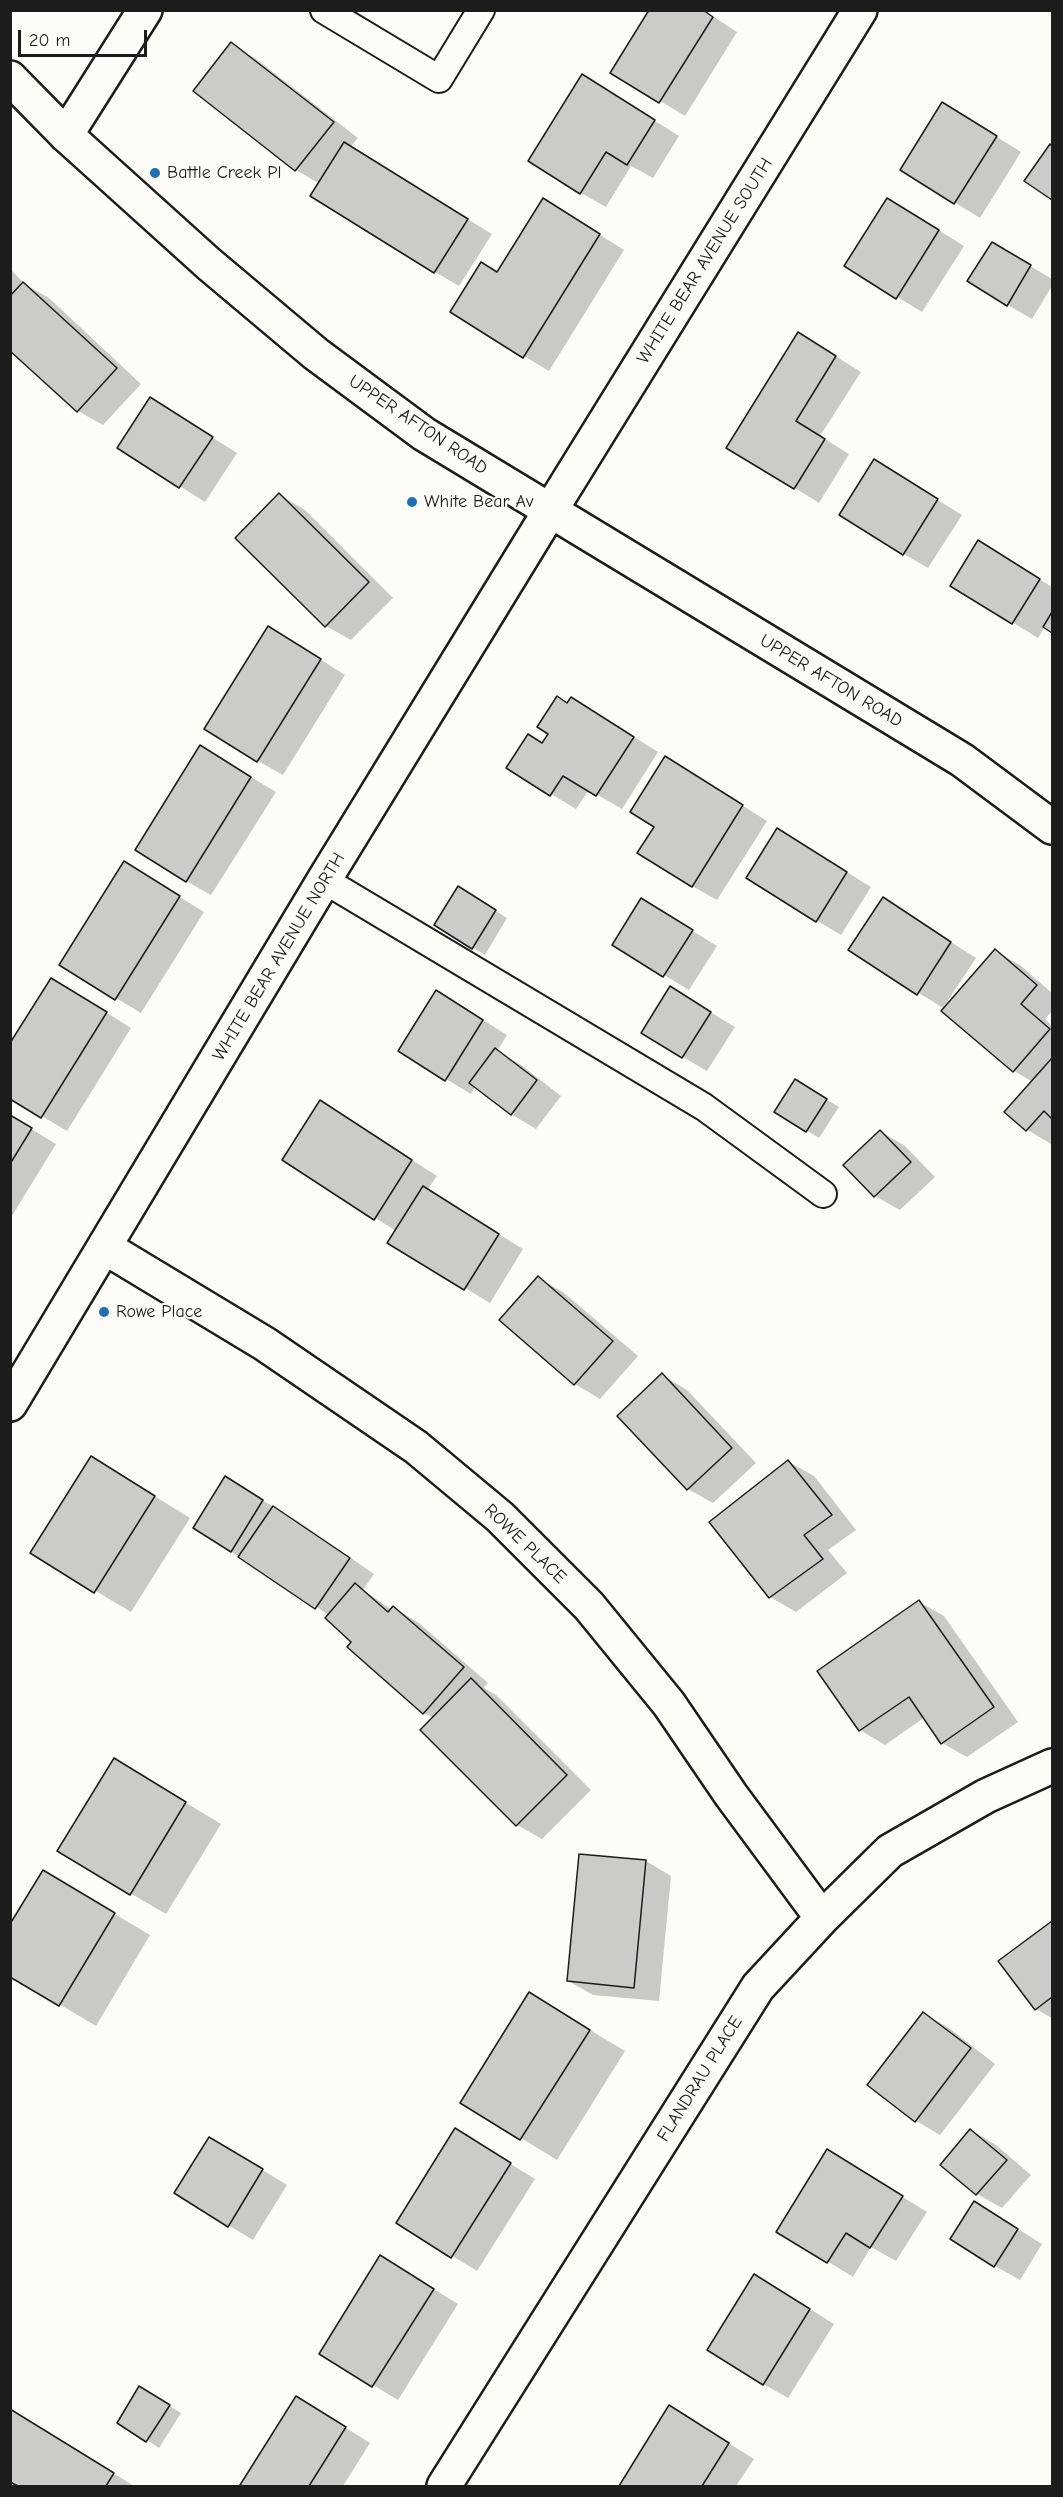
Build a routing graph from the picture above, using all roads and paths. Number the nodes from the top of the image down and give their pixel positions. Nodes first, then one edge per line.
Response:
1 (145, 10) edge
2 (324, 10) edge
3 (481, 10) edge
4 (860, 10) edge
5 (10, 78) edge
6 (66, 135) junction
7 (550, 511) junction
8 (1053, 827) edge
9 (324, 880) junction
10 (823, 1194) dead end
11 (106, 1248) junction
12 (10, 1404) edge
13 (1053, 1766) edge
14 (822, 1918) junction
15 (444, 2487) edge

1 - 6 street
2 - 3 lane
4 - 7 street, WHITE BEAR AVENUE SOUTH
5 - 6 street, UPPER AFTON ROAD
6 - 7 street, UPPER AFTON ROAD
7 - 8 street, UPPER AFTON ROAD
7 - 9 street, WHITE BEAR AVENUE NORTH
9 - 10 lane
9 - 11 street, WHITE BEAR AVENUE NORTH
11 - 12 street, WHITE BEAR AVENUE NORTH
11 - 14 street, ROWE PLACE
13 - 14 street, FLANDRAU PLACE
14 - 15 street, FLANDRAU PLACE

